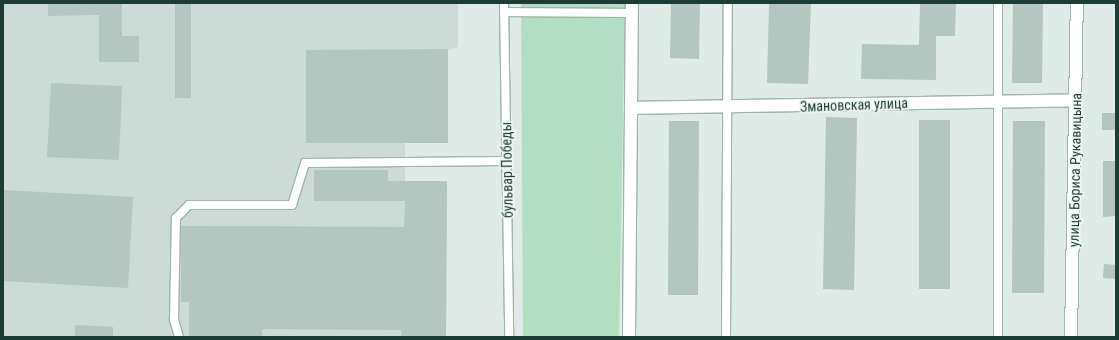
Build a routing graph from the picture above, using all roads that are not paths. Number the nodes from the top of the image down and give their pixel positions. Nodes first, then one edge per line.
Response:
1 (504, 3) edge
2 (728, 3) edge
3 (998, 3) edge
4 (1077, 3) edge
5 (632, 8) edge
6 (504, 12) junction
7 (1076, 100) junction
8 (998, 101) junction
9 (631, 108) junction
10 (726, 108) junction
11 (507, 161) junction
12 (179, 337) edge
13 (510, 337) edge
14 (629, 337) edge
15 (726, 337) edge
16 (998, 337) edge
17 (1071, 337) edge

1 - 6 lane, бульвар Победы
2 - 10 lane
3 - 8 lane
4 - 7 street, улица Бориса Рукавицына
5 - 6 lane
5 - 9 street
6 - 11 lane, бульвар Победы
7 - 8 street, Змановская улица
7 - 17 street, улица Бориса Рукавицына
8 - 10 street, Змановская улица
8 - 16 lane
9 - 10 street, Змановская улица
9 - 14 street
10 - 15 lane
11 - 12 lane
11 - 13 lane, бульвар Победы

